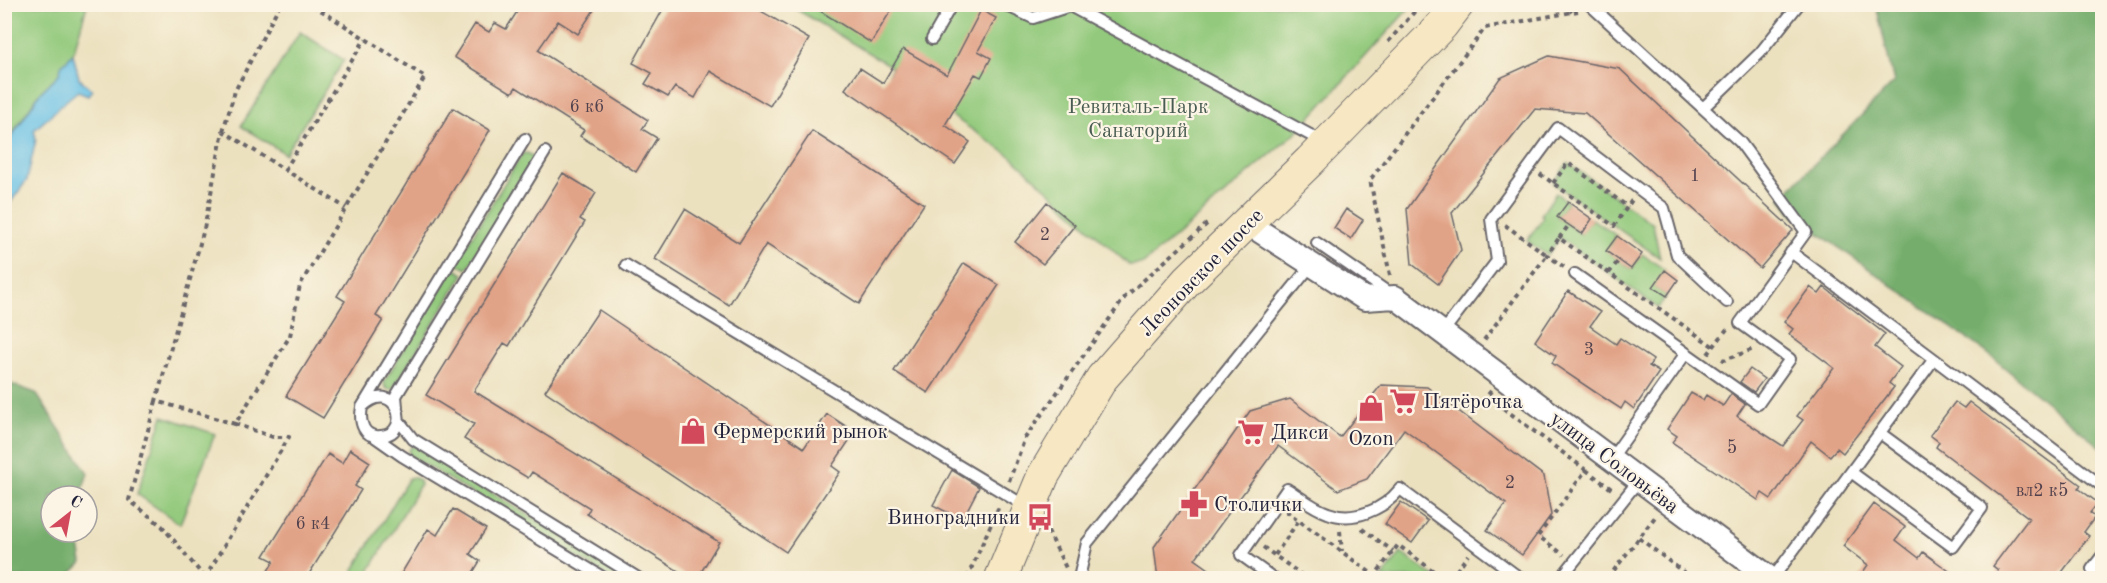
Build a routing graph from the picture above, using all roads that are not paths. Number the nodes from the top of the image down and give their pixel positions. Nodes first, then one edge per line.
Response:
1 (952, 4) edge
2 (1003, 4) edge
3 (1458, 4) edge
4 (1800, 4) edge
5 (1071, 5) edge
6 (1591, 6) edge
7 (932, 39) dead end
8 (1703, 108) junction
9 (525, 140) dead end
10 (1327, 144) junction
11 (544, 152) dead end
12 (1247, 223) junction
13 (1791, 252) junction
14 (1314, 254) junction
15 (626, 265) dead end
16 (1575, 274) road end
17 (1727, 302) dead end
18 (1443, 332) junction
19 (1686, 353) junction
20 (1934, 359) junction
21 (362, 407) junction
22 (397, 407) junction
23 (399, 421) junction
24 (1880, 433) junction
25 (375, 436) junction
26 (1611, 459) junction
27 (1851, 472) junction
28 (1639, 480) junction
29 (2103, 486) edge
30 (1037, 518) junction
31 (2103, 556) edge
32 (1009, 576) edge
33 (604, 579) edge
34 (638, 579) edge
35 (1079, 579) edge
36 (1273, 579) edge
37 (1520, 579) edge
38 (1562, 579) edge
39 (1772, 579) edge
40 (2096, 579) edge

1 - 7 lane
2 - 5 lane
3 - 10 main road, Леоновское шоссе
4 - 8 lane
5 - 10 lane
6 - 8 lane
8 - 13 lane
9 - 21 lane
10 - 12 main road, Леоновское шоссе
11 - 22 lane
12 - 14 street
12 - 30 main road, Леоновское шоссе
13 - 19 lane
13 - 20 lane
14 - 18 street, улица Соловьёва
14 - 35 lane
15 - 30 lane
16 - 19 lane
17 - 18 lane
18 - 26 street, улица Соловьёва
19 - 26 lane
20 - 24 lane
20 - 29 lane
21 - 22 lane
21 - 25 lane
22 - 23 lane
23 - 25 lane
23 - 34 lane
24 - 27 lane
24 - 27 lane
25 - 33 lane
26 - 28 street, улица Соловьёва
27 - 39 lane
28 - 38 lane
28 - 39 street, улица Соловьёва
30 - 32 main road, Леоновское шоссе
31 - 40 lane
36 - 37 lane

